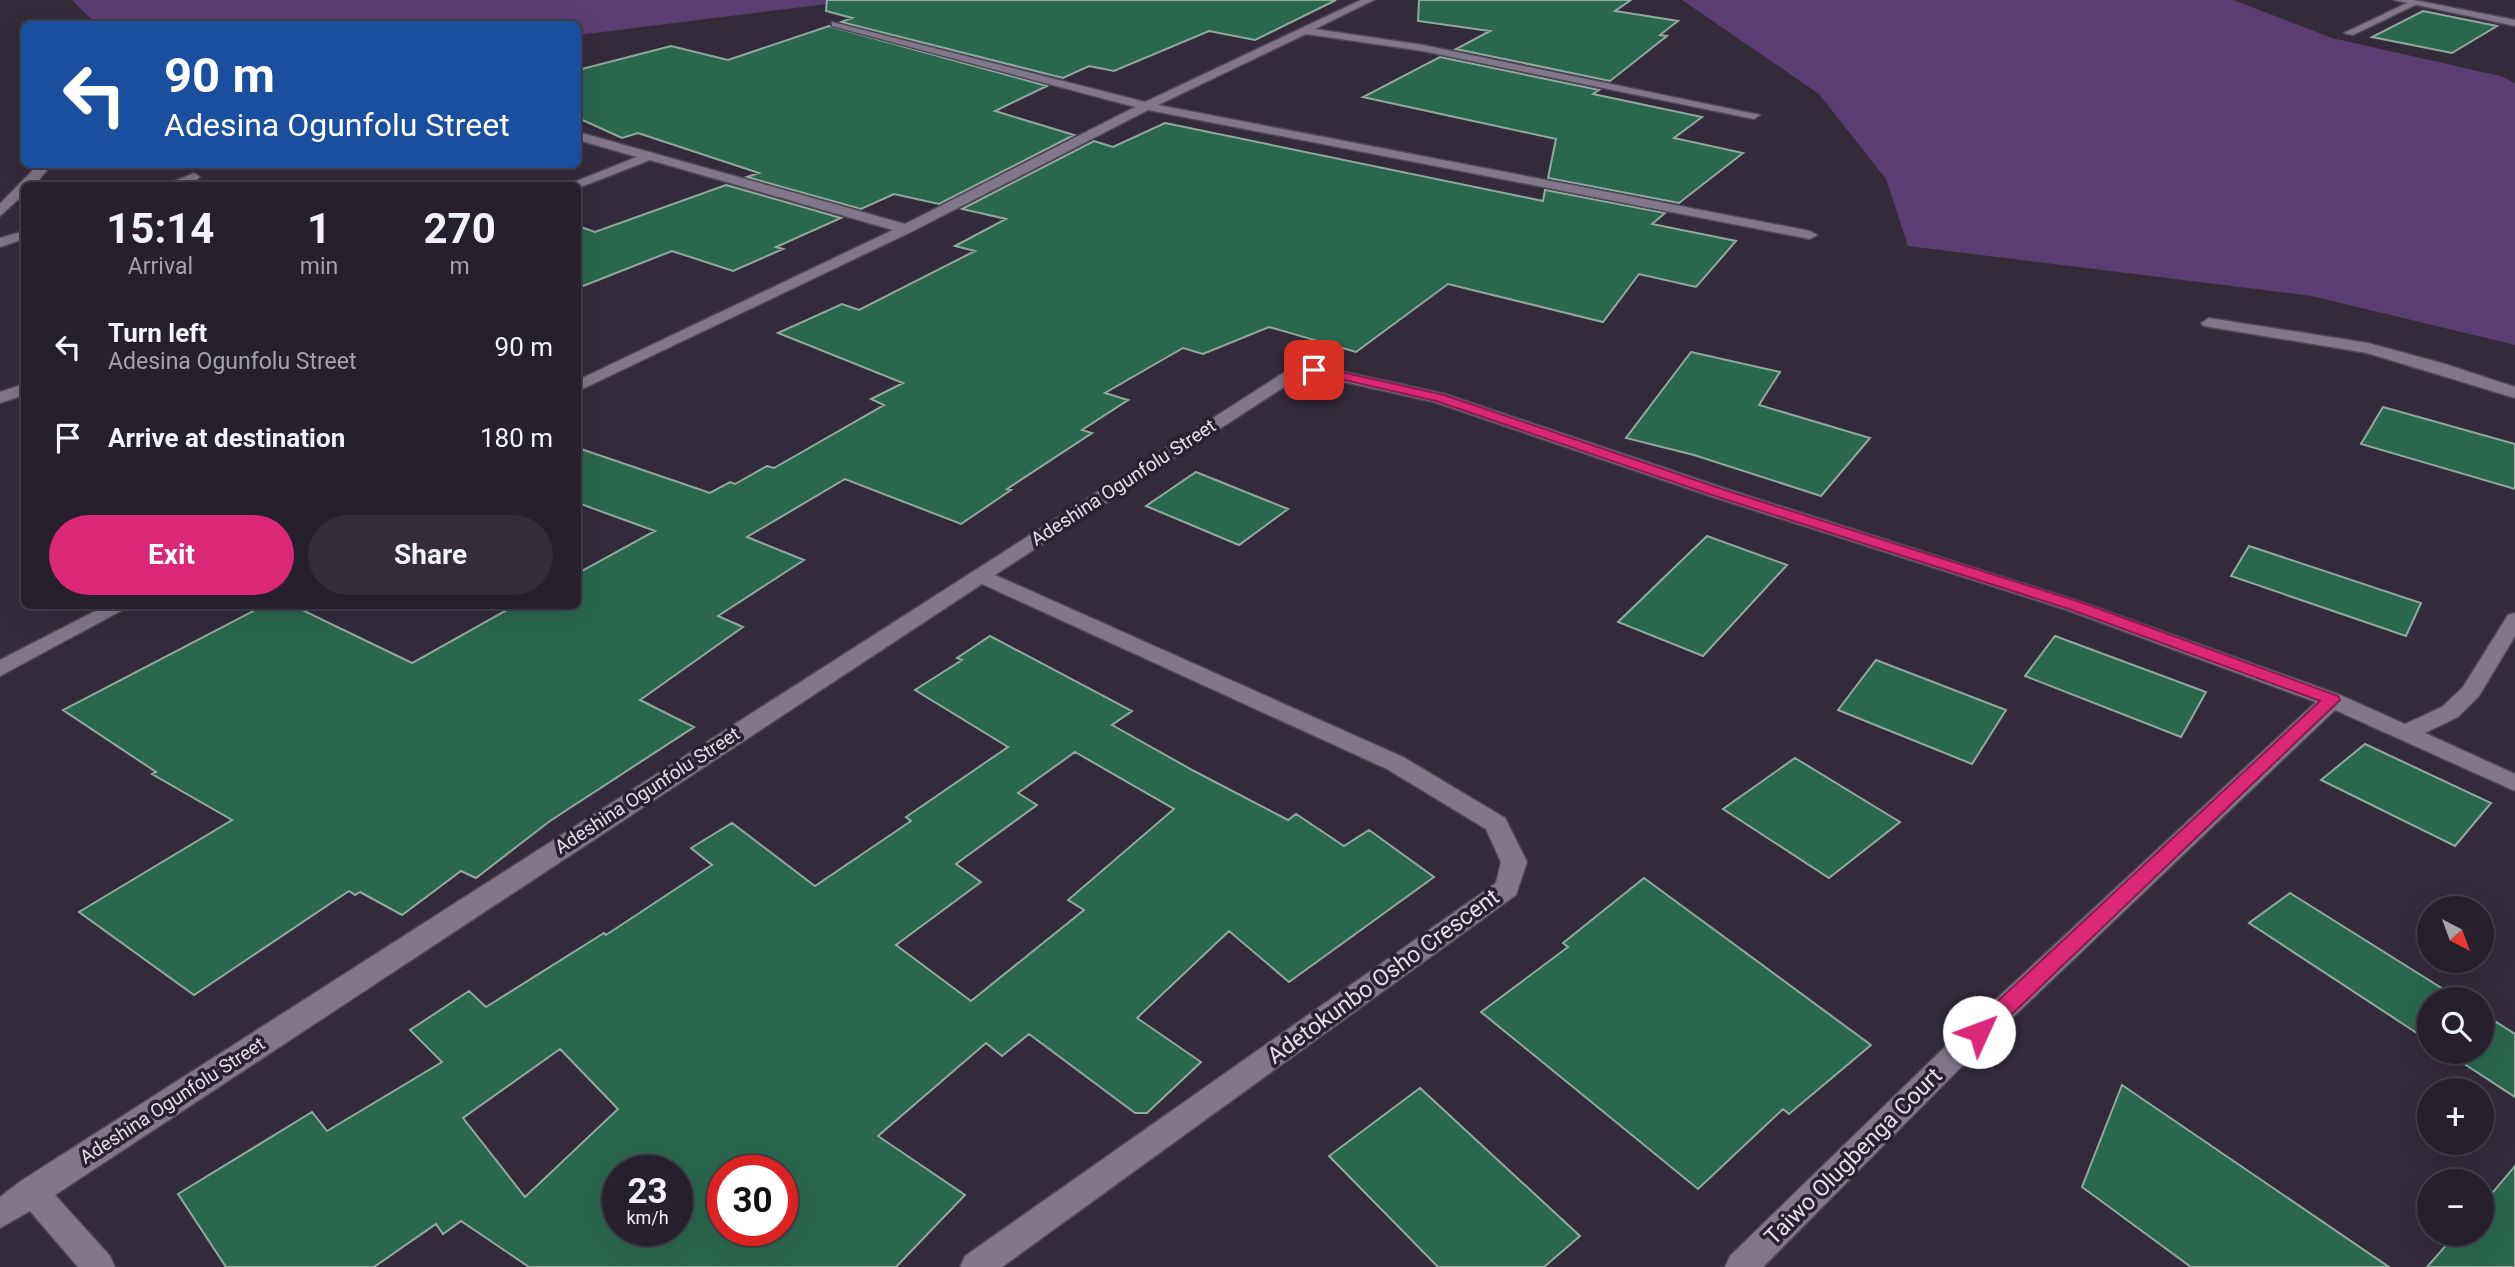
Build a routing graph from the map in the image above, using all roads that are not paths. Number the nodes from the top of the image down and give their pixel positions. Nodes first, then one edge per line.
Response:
1 (1369, 0) edge
2 (2399, 0) edge
3 (2414, 3) junction
4 (2515, 23) edge
5 (836, 24) dead end
6 (1302, 31) junction
7 (2349, 33) dead end
8 (1148, 105) junction
9 (1754, 115) dead end
10 (581, 137) edge
11 (647, 157) junction
12 (42, 168) edge
13 (194, 177) dead end
14 (29, 182) edge
15 (180, 182) edge
16 (581, 182) edge
17 (21, 190) edge
18 (0, 212) edge
19 (906, 229) junction
20 (1810, 235) dead end
21 (21, 236) edge
22 (0, 243) edge
23 (2209, 323) dead end
24 (581, 385) edge
25 (21, 390) edge
26 (2515, 393) edge
27 (0, 398) edge
28 (979, 575) junction
29 (114, 609) edge
30 (2515, 619) edge
31 (0, 669) edge
32 (2332, 700) junction
33 (2408, 732) junction
34 (2515, 783) edge
35 (32, 1191) junction
36 (0, 1214) edge
37 (99, 1267) edge
38 (976, 1267) edge
39 (1741, 1267) edge

1 - 6 street
2 - 3 street
3 - 4 street
3 - 7 street
5 - 8 street
6 - 8 street
6 - 9 street
8 - 19 street
8 - 20 street
10 - 11 street
11 - 16 street
11 - 19 street
12 - 14 street
13 - 15 street
17 - 18 street
19 - 24 street
21 - 22 street
23 - 26 street
25 - 27 street
28 - 32 street, Adeshina Ogunfolu Street
28 - 35 street, Adeshina Ogunfolu Street
28 - 38 street, Adetokunbo Osho Crescent
29 - 31 street
30 - 33 street
32 - 33 street
32 - 39 street, Taiwo Olugbenga Court
33 - 34 street
35 - 36 street, Adeshina Ogunfolu Street
35 - 37 street

